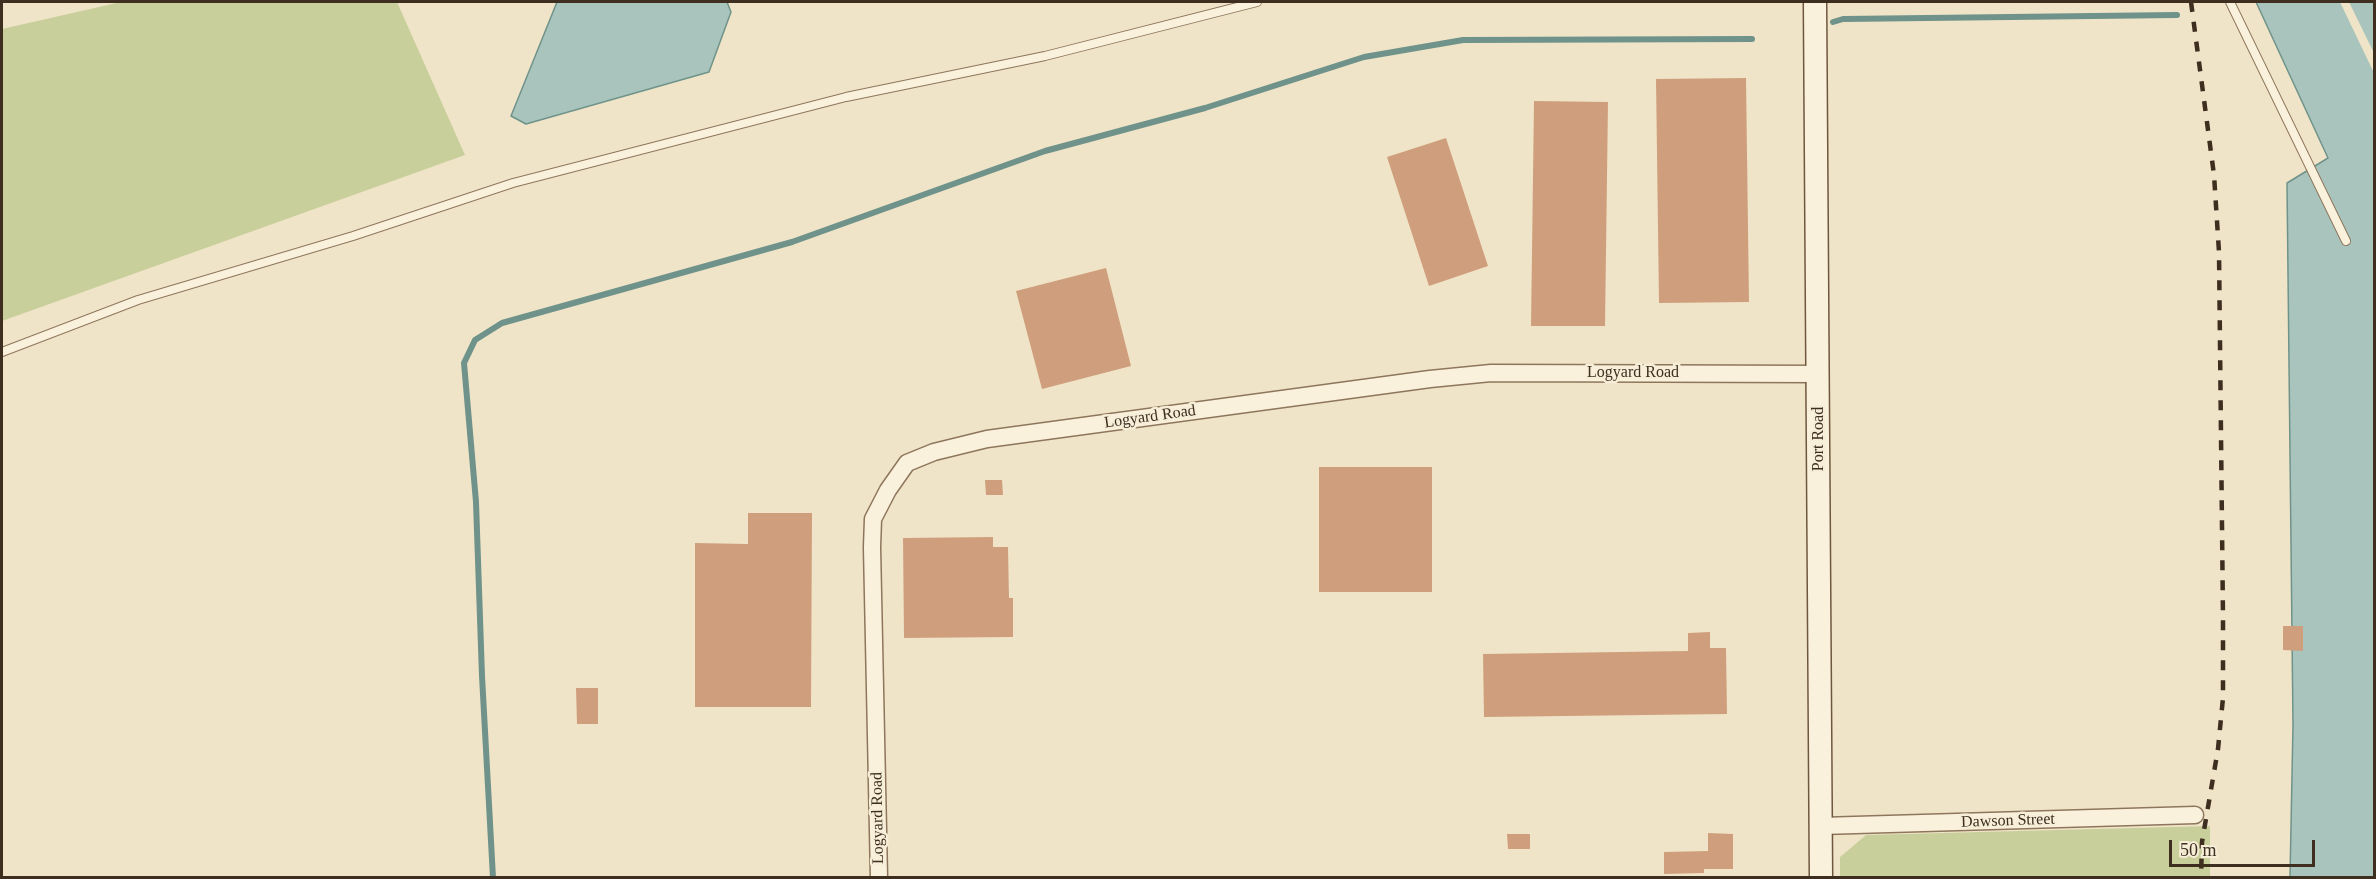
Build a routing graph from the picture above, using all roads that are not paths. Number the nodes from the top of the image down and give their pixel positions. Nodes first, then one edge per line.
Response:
1 (1257, 2) edge
2 (1815, 2) edge
3 (2230, 2) edge
4 (2346, 241) dead end
5 (2, 352) edge
6 (1819, 374) junction
7 (2194, 815) dead end
8 (1821, 826) junction
9 (879, 878) edge
10 (1821, 878) edge

1 - 5 lane
2 - 6 main road, Port Road
3 - 4 lane
6 - 8 main road, Port Road
6 - 9 street, Logyard Road
7 - 8 street, Dawson Street
8 - 10 main road, Port Road

